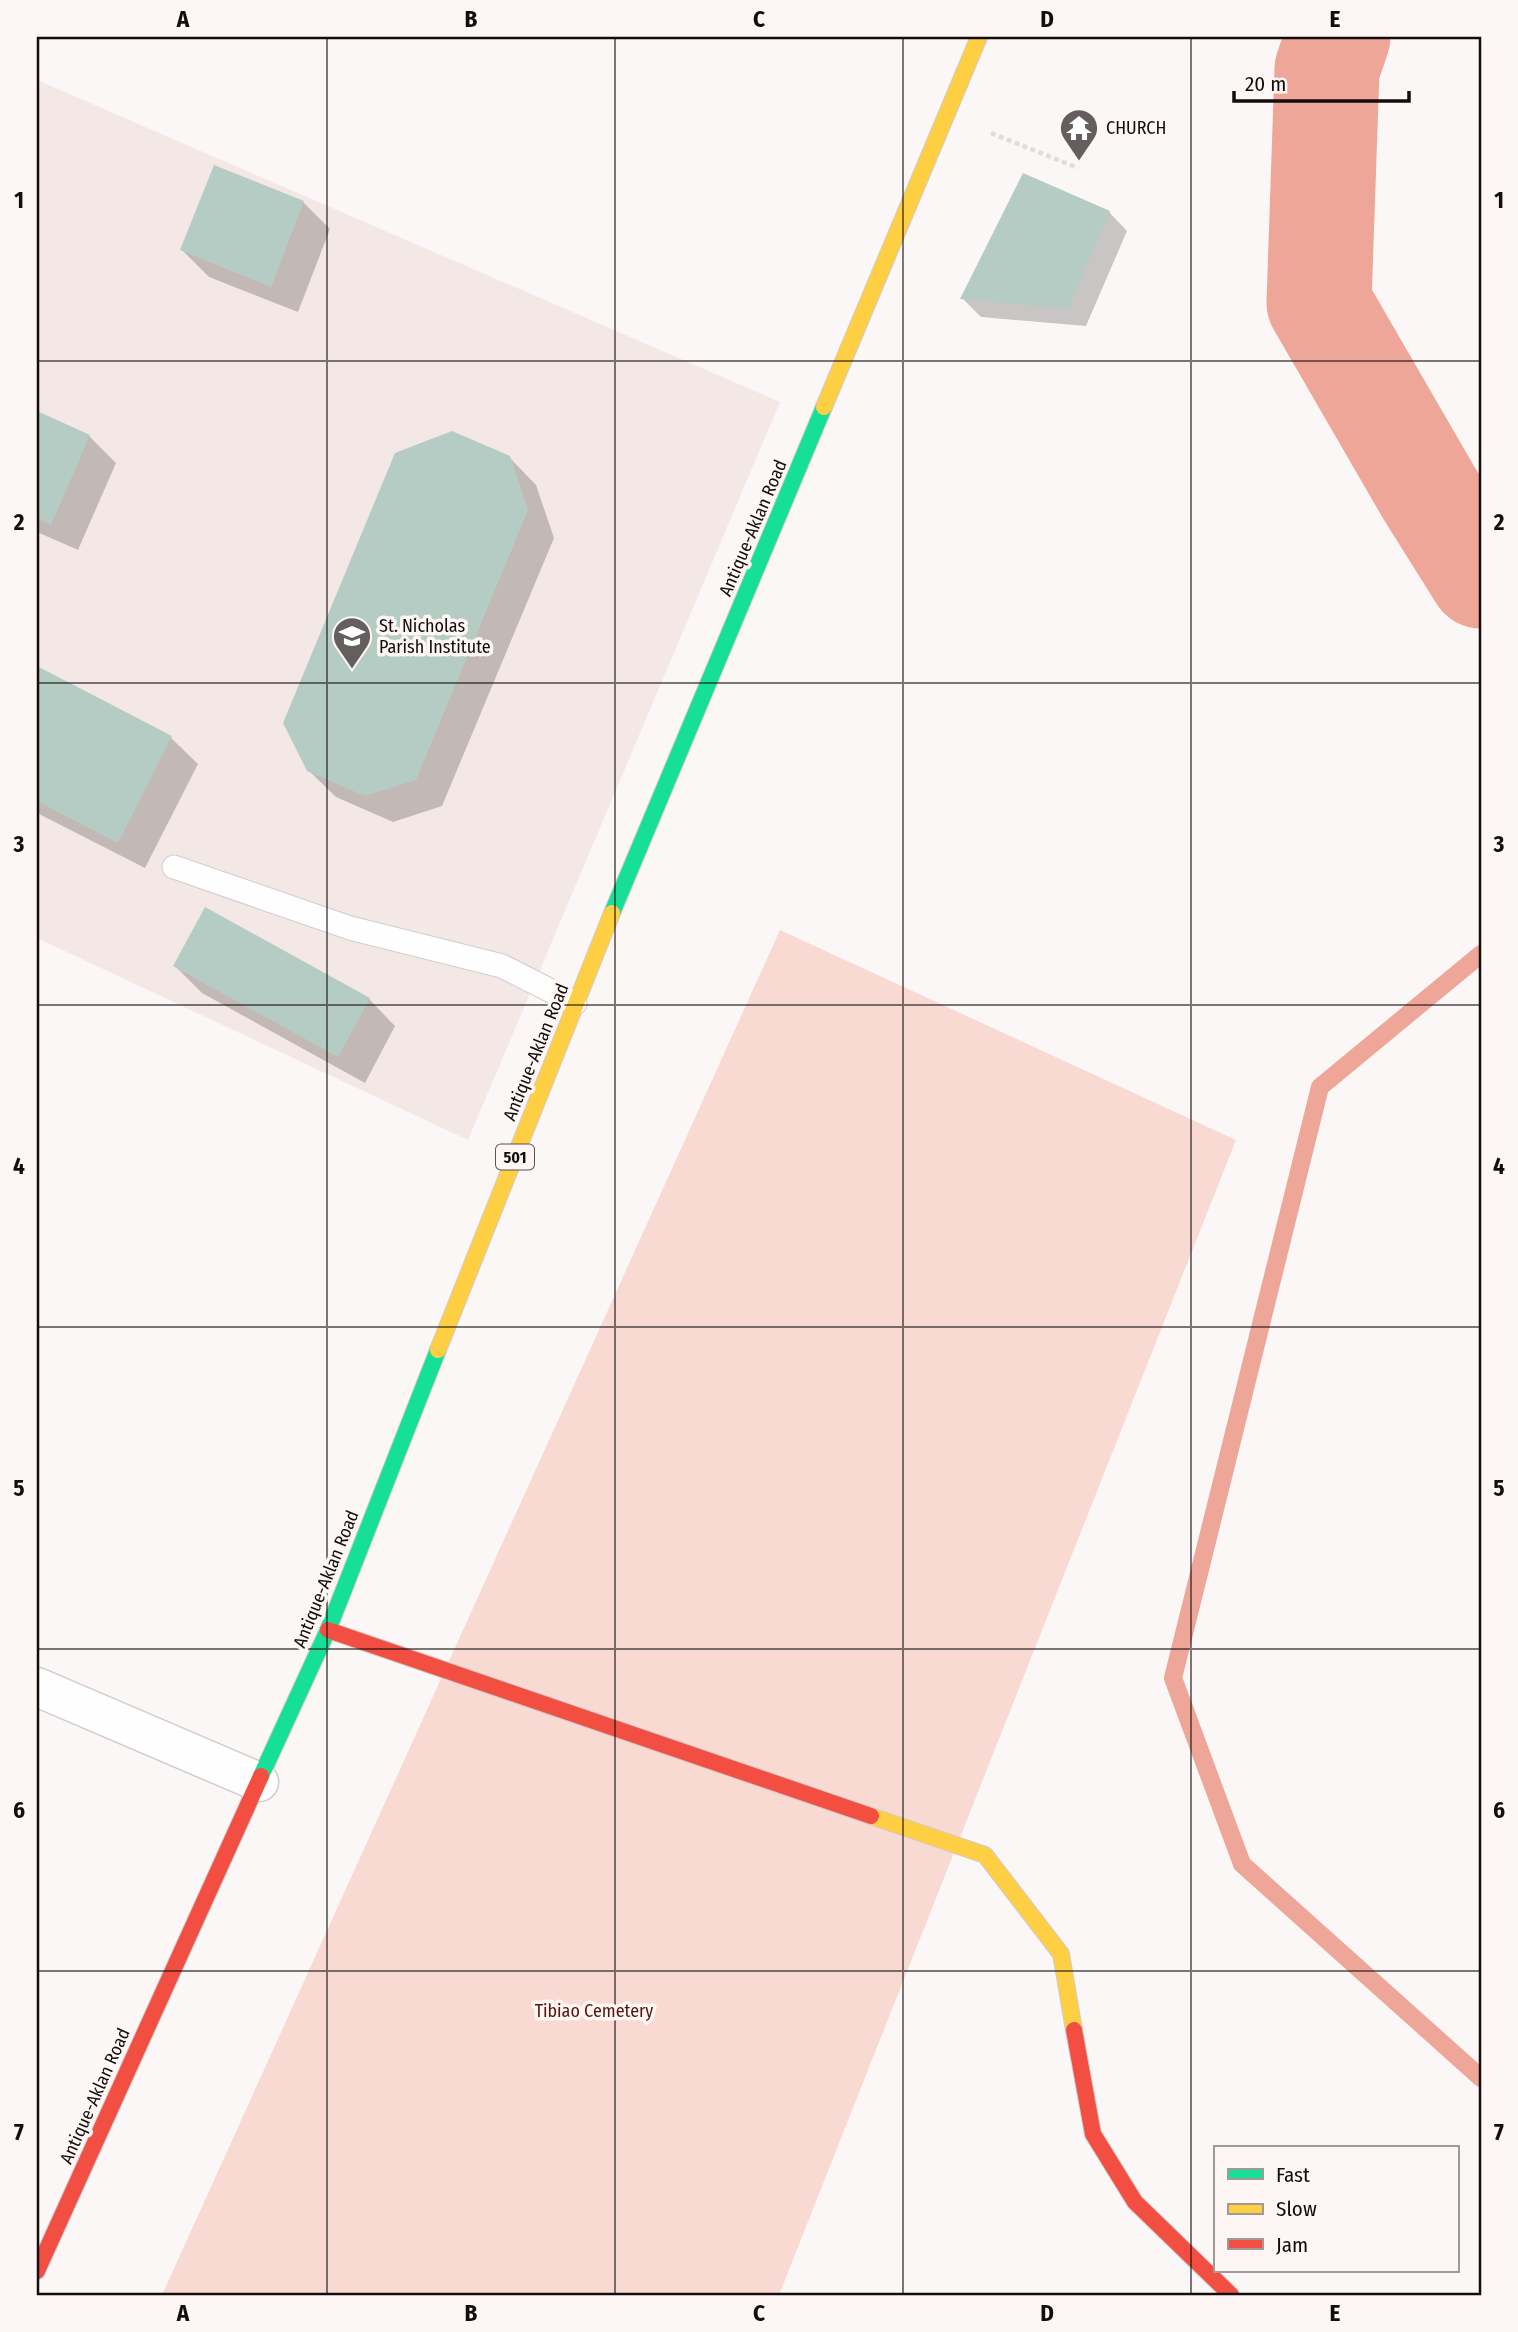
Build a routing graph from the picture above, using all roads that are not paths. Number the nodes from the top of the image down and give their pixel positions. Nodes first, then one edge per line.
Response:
1 (979, 37) edge
2 (174, 867) dead end
3 (575, 1003) junction
4 (328, 1630) junction
5 (37, 1687) edge
6 (259, 1782) junction
7 (37, 2271) edge
8 (1231, 2295) edge

1 - 3 main road, Antique-Aklan Road / 501
2 - 3 lane
3 - 4 main road, Antique-Aklan Road / 501
4 - 6 main road, Antique-Aklan Road / 501
4 - 8 main road
5 - 6 street
6 - 7 main road, Antique-Aklan Road / 501

